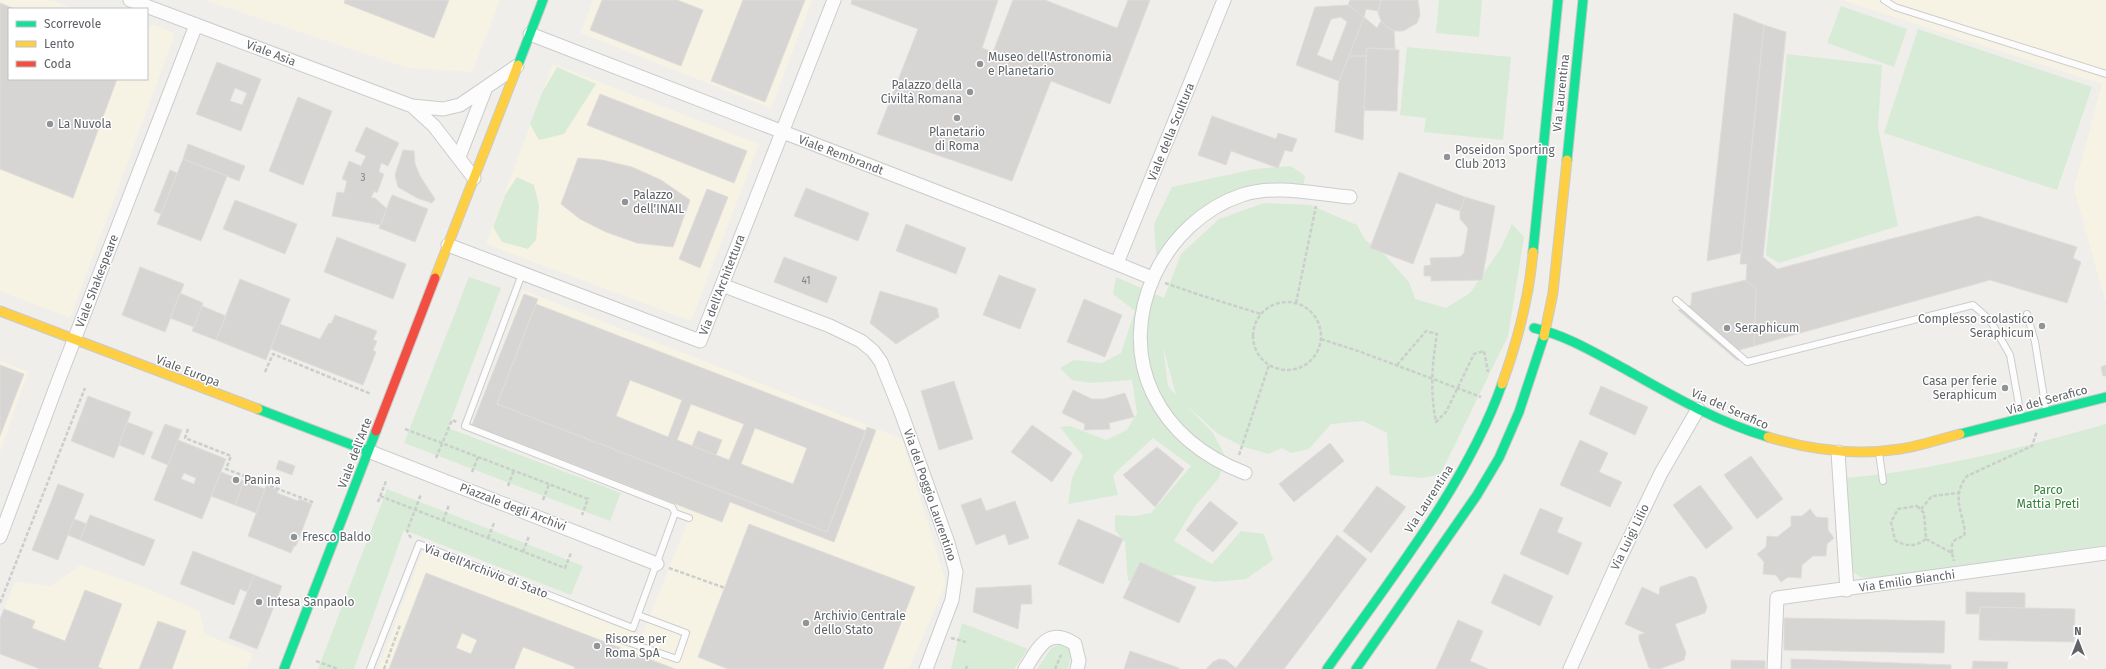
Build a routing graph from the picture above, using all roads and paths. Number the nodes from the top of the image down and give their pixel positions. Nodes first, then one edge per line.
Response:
1 (130, 0) edge
2 (543, 0) edge
3 (834, 0) edge
4 (1224, 0) edge
5 (1558, 0) edge
6 (1583, 0) edge
7 (1884, 0) edge
8 (196, 25) junction
9 (530, 34) junction
10 (517, 66) junction
11 (2106, 74) edge
12 (485, 90) junction
13 (412, 106) junction
14 (782, 132) junction
15 (459, 157) junction
16 (474, 178) junction
17 (1318, 194) junction
18 (1350, 197) dead end
19 (448, 245) junction
20 (1117, 264) junction
21 (522, 274) junction
22 (1152, 278) junction
23 (722, 285) junction
24 (1676, 300) dead end
25 (1296, 303) junction
26 (0, 312) edge
27 (1261, 314) junction
28 (2027, 314) dead end
29 (1521, 326) junction
30 (1545, 330) junction
31 (1322, 339) junction
32 (74, 340) junction
33 (1270, 365) junction
34 (1397, 365) junction
35 (266, 372) dead end
36 (1489, 374) dead end
37 (1432, 378) junction
38 (84, 388) dead end
39 (1458, 388) junction
40 (371, 394) dead end
41 (2106, 397) edge
42 (1496, 402) junction
43 (1698, 409) junction
44 (2047, 412) junction
45 (2034, 416) junction
46 (2021, 419) junction
47 (451, 422) dead end
48 (188, 429) dead end
49 (405, 429) dead end
50 (442, 443) junction
51 (368, 452) junction
52 (1838, 452) junction
53 (1879, 452) junction
54 (478, 457) junction
55 (436, 458) dead end
56 (514, 470) junction
57 (1239, 471) joint
58 (472, 472) dead end
59 (386, 481) dead end
60 (1883, 481) dead end
61 (549, 484) junction
62 (508, 486) dead end
63 (1958, 493) junction
64 (421, 494) dead end
65 (380, 496) junction
66 (543, 500) dead end
67 (378, 502) dead end
68 (315, 503) dead end
69 (449, 505) dead end
70 (415, 510) junction
71 (1921, 510) junction
72 (676, 513) junction
73 (582, 514) dead end
74 (689, 518) dead end
75 (443, 521) junction
76 (494, 523) dead end
77 (407, 531) dead end
78 (302, 536) dead end
79 (529, 536) dead end
80 (0, 537) edge
81 (488, 538) junction
82 (1926, 540) junction
83 (318, 542) dead end
84 (523, 552) junction
85 (571, 553) dead end
86 (1952, 553) junction
87 (2106, 553) edge
88 (663, 566) junction
89 (1956, 574) junction
90 (725, 588) dead end
91 (1847, 590) junction
92 (0, 603) edge
93 (638, 615) junction
94 (402, 619) dead end
95 (619, 638) dead end
96 (1061, 655) dead end
97 (316, 661) dead end
98 (284, 669) edge
99 (338, 669) edge
100 (370, 669) edge
101 (384, 669) edge
102 (926, 669) edge
103 (1025, 669) edge
104 (1055, 669) edge
105 (1077, 669) edge
106 (1327, 669) edge
107 (1356, 669) edge
108 (1570, 669) edge
109 (1774, 669) edge

1 - 8 street, Viale Asia
2 - 9 street
3 - 14 street, Via dell'Architettura
4 - 20 street, Viale della Scultura
5 - 29 street, Via Laurentina
6 - 30 street, Via Laurentina
7 - 11 lane
8 - 13 street, Viale Asia
8 - 32 street, Viale Shakespeare
9 - 10 street, Viale dell'Arte
9 - 14 street, Viale Rembrandt
10 - 12 street
10 - 16 street, Viale dell'Arte
12 - 13 street
12 - 15 street
13 - 15 street
14 - 20 street, Viale Rembrandt
14 - 23 street, Via dell'Architettura
15 - 16 street
16 - 19 street, Viale dell'Arte
17 - 18 street
17 - 22 street
17 - 25 path
19 - 21 street, Via dell'Architettura
19 - 51 street, Viale dell'Arte
20 - 22 street, Viale Rembrandt
21 - 23 street, Via dell'Architettura
21 - 72 lane
22 - 27 path
22 - 57 street
23 - 102 street, Via del Poggio Laurentino
24 - 46 lane
25 - 27 path
25 - 31 path
26 - 32 street, Viale Europa
27 - 33 path
28 - 44 lane
29 - 30 street
29 - 42 street, Via Laurentina
30 - 43 street, Via del Serafico
30 - 107 street, Via Laurentina
31 - 33 path
31 - 34 path
32 - 51 street, Viale Europa
32 - 80 street, Viale Shakespeare
33 - 57 path
34 - 37 path
34 - 37 path
35 - 40 path
36 - 39 path
37 - 39 path
37 - 39 path
38 - 92 path
39 - 42 path
41 - 44 street, Via del Serafico
42 - 106 street, Via Laurentina
43 - 52 street, Via del Serafico
43 - 108 street, Via Luigi Lilio
44 - 45 street, Via del Serafico
45 - 46 street, Via del Serafico
45 - 63 path
46 - 53 street, Via del Serafico
47 - 50 path
48 - 68 path
49 - 50 path
50 - 54 path
50 - 55 path
51 - 88 street, Piazzale degli Archivi
51 - 98 street, Viale dell'Arte
52 - 53 street, Via del Serafico
52 - 91 street
53 - 60 lane
54 - 56 path
54 - 58 path
56 - 61 path
56 - 62 path
59 - 65 path
61 - 66 path
61 - 73 path
63 - 71 path
63 - 86 path
64 - 70 path
65 - 67 path
65 - 70 path
69 - 75 path
70 - 75 path
70 - 77 path
71 - 82 path
71 - 82 path
72 - 74 lane
72 - 88 lane
75 - 81 path
76 - 81 path
78 - 83 path
79 - 84 path
81 - 84 path
82 - 86 path
84 - 85 path
86 - 89 path
87 - 89 street, Via Emilio Bianchi
88 - 90 path
88 - 93 lane
89 - 91 street, Via Emilio Bianchi
91 - 109 street, Via Emilio Bianchi
93 - 95 lane
93 - 100 lane, Via dell'Archivio di Stato
94 - 101 path
96 - 104 path
97 - 99 path
103 - 105 street

